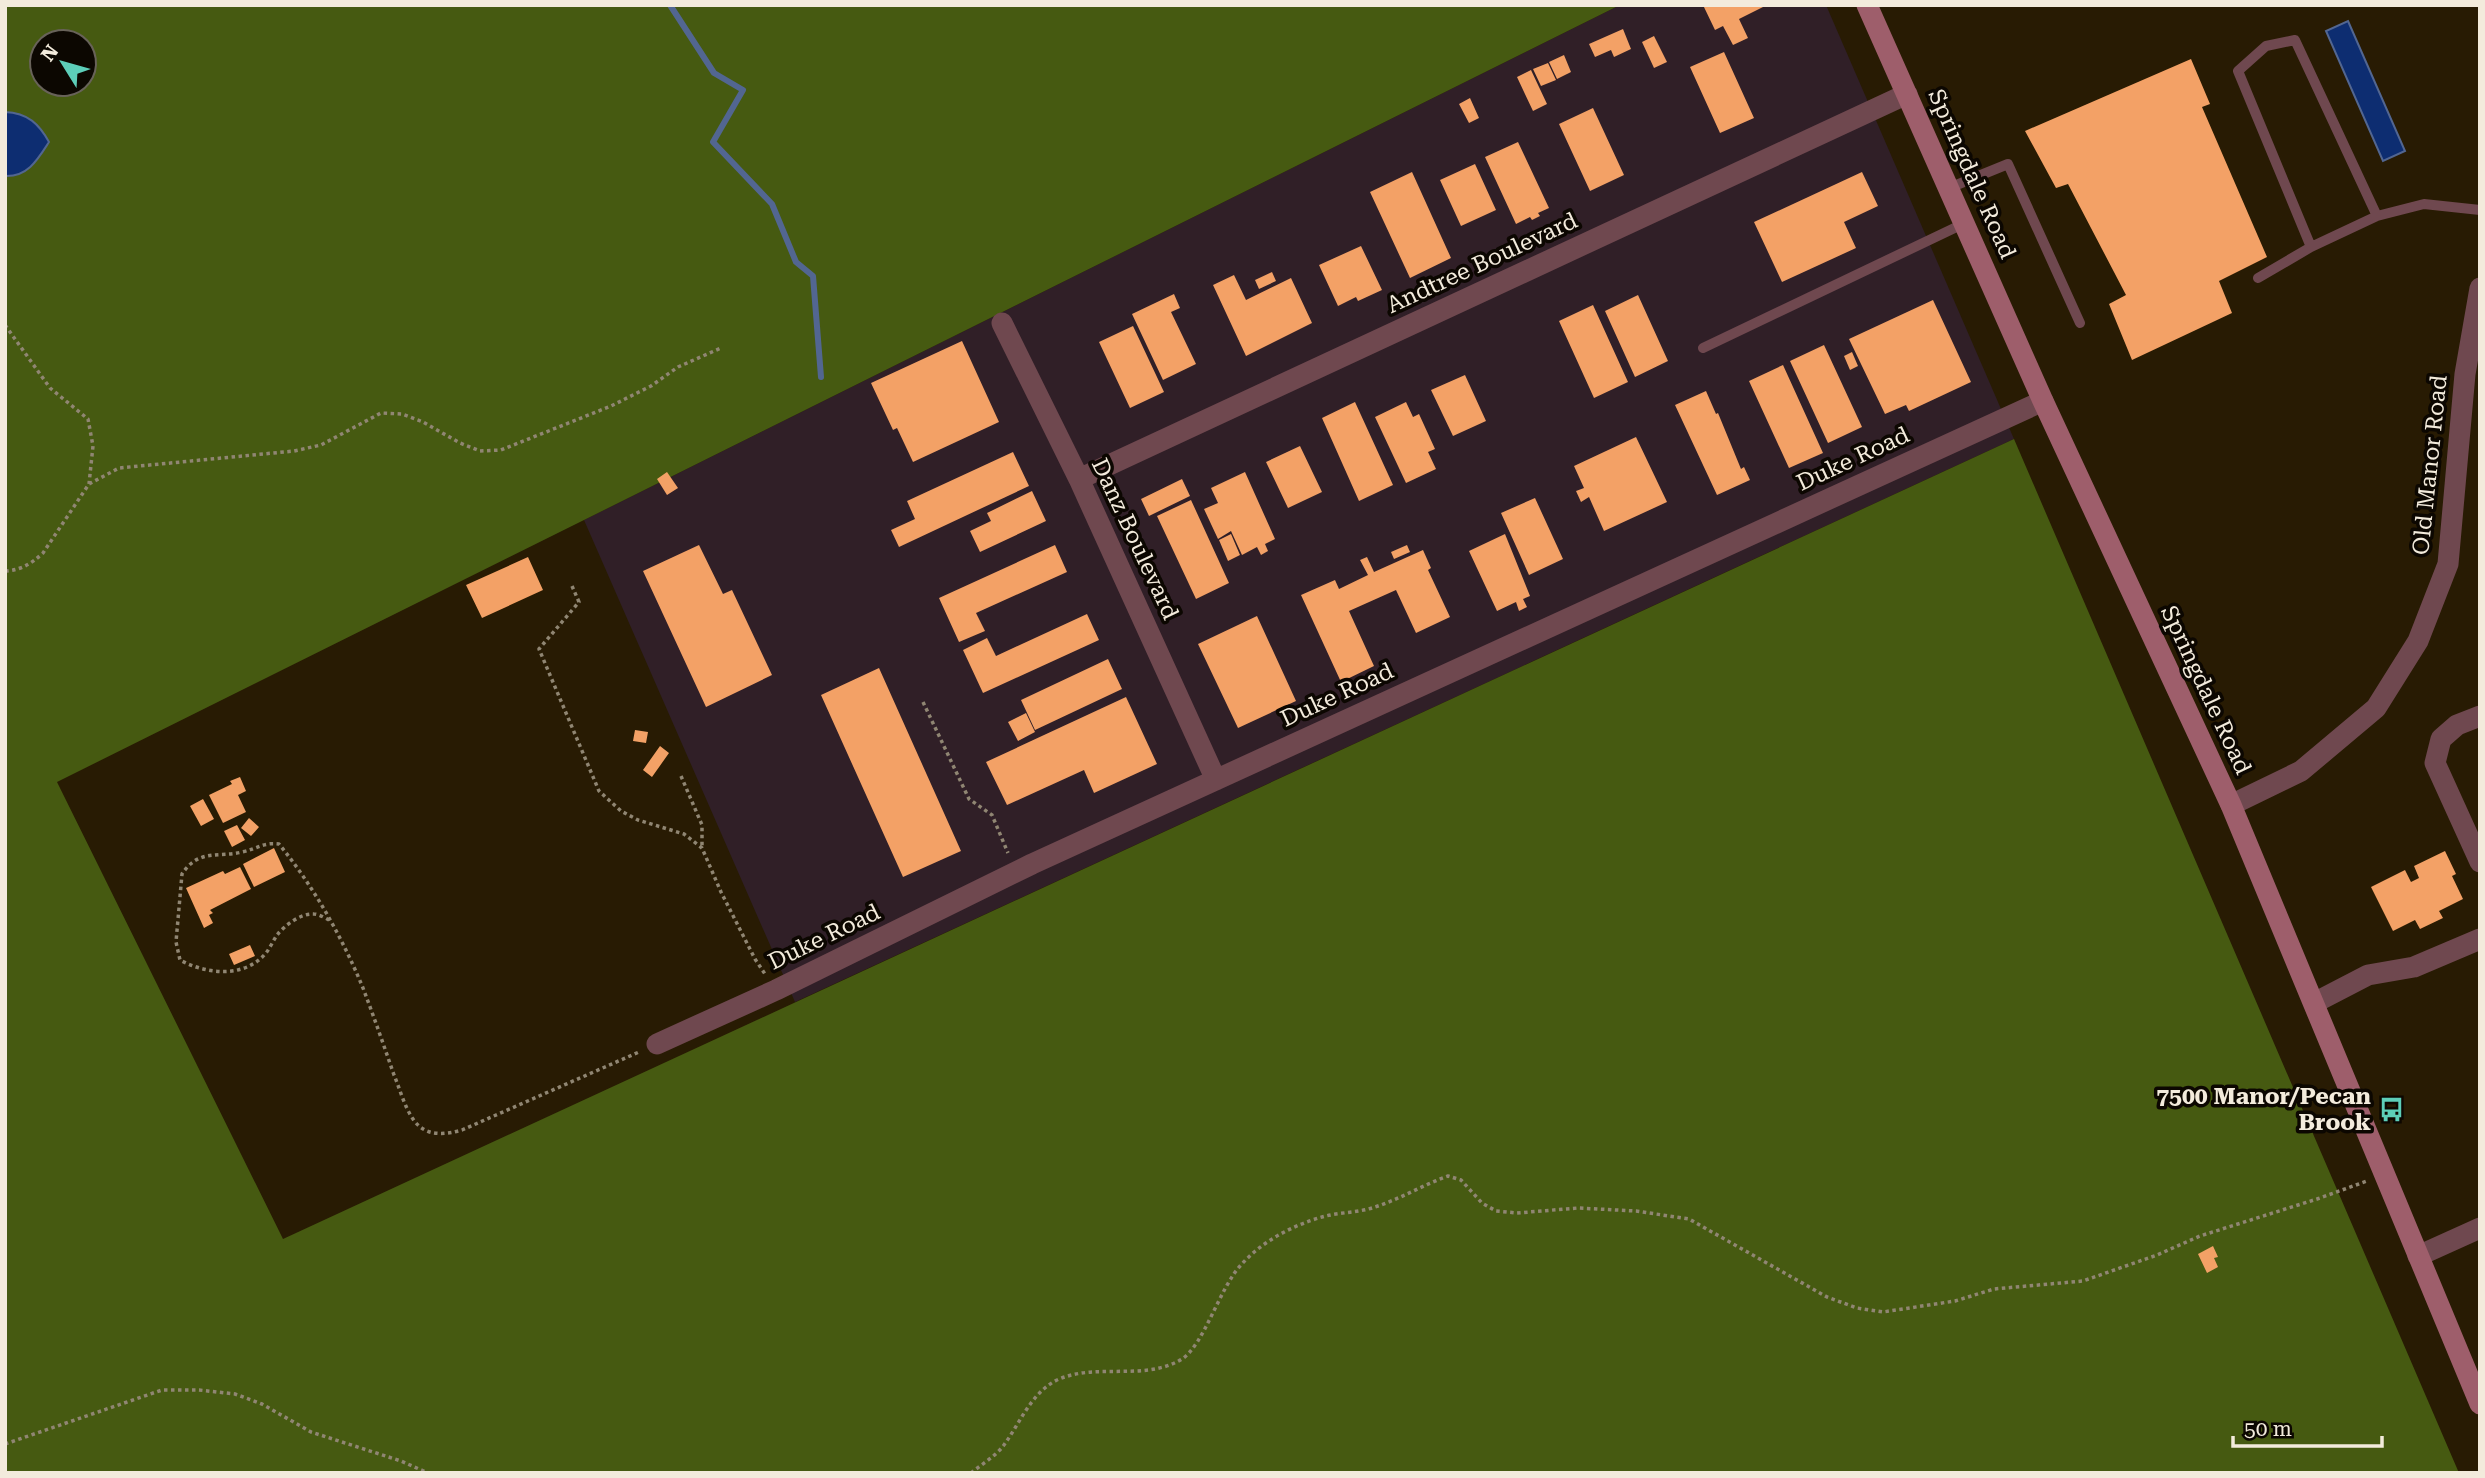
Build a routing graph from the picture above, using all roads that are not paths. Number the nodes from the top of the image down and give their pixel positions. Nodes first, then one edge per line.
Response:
1 (1867, 5) edge
2 (1907, 94) junction
3 (1949, 188) junction
4 (2480, 211) edge
5 (2377, 216) junction
6 (1965, 223) junction
7 (2311, 247) junction
8 (2258, 278) dead end
9 (2480, 288) edge
10 (1002, 323) dead end
11 (2080, 323) dead end
12 (1703, 348) dead end
13 (2043, 401) junction
14 (1079, 479) junction
15 (2480, 716) edge
16 (1216, 779) junction
17 (2231, 805) junction
18 (2480, 862) edge
19 (2480, 939) edge
20 (2314, 1003) junction
21 (657, 1044) road end
22 (2480, 1228) edge
23 (2417, 1256) junction
24 (2480, 1404) edge

1 - 2 main road, Springdale Road
2 - 3 main road, Springdale Road
2 - 14 street, Andtree Boulevard
3 - 6 main road, Springdale Road
3 - 11 lane
4 - 5 lane
5 - 7 lane
5 - 7 lane
6 - 12 lane
6 - 13 main road, Springdale Road
7 - 8 lane
9 - 17 street, Old Manor Road
10 - 14 street, Danz Boulevard
13 - 16 street, Duke Road
13 - 17 main road, Springdale Road
14 - 16 street, Danz Boulevard
15 - 18 street
16 - 21 street, Duke Road
17 - 20 main road, Springdale Road
19 - 20 street
20 - 23 main road, Springdale Road
22 - 23 street
23 - 24 main road, Springdale Road

